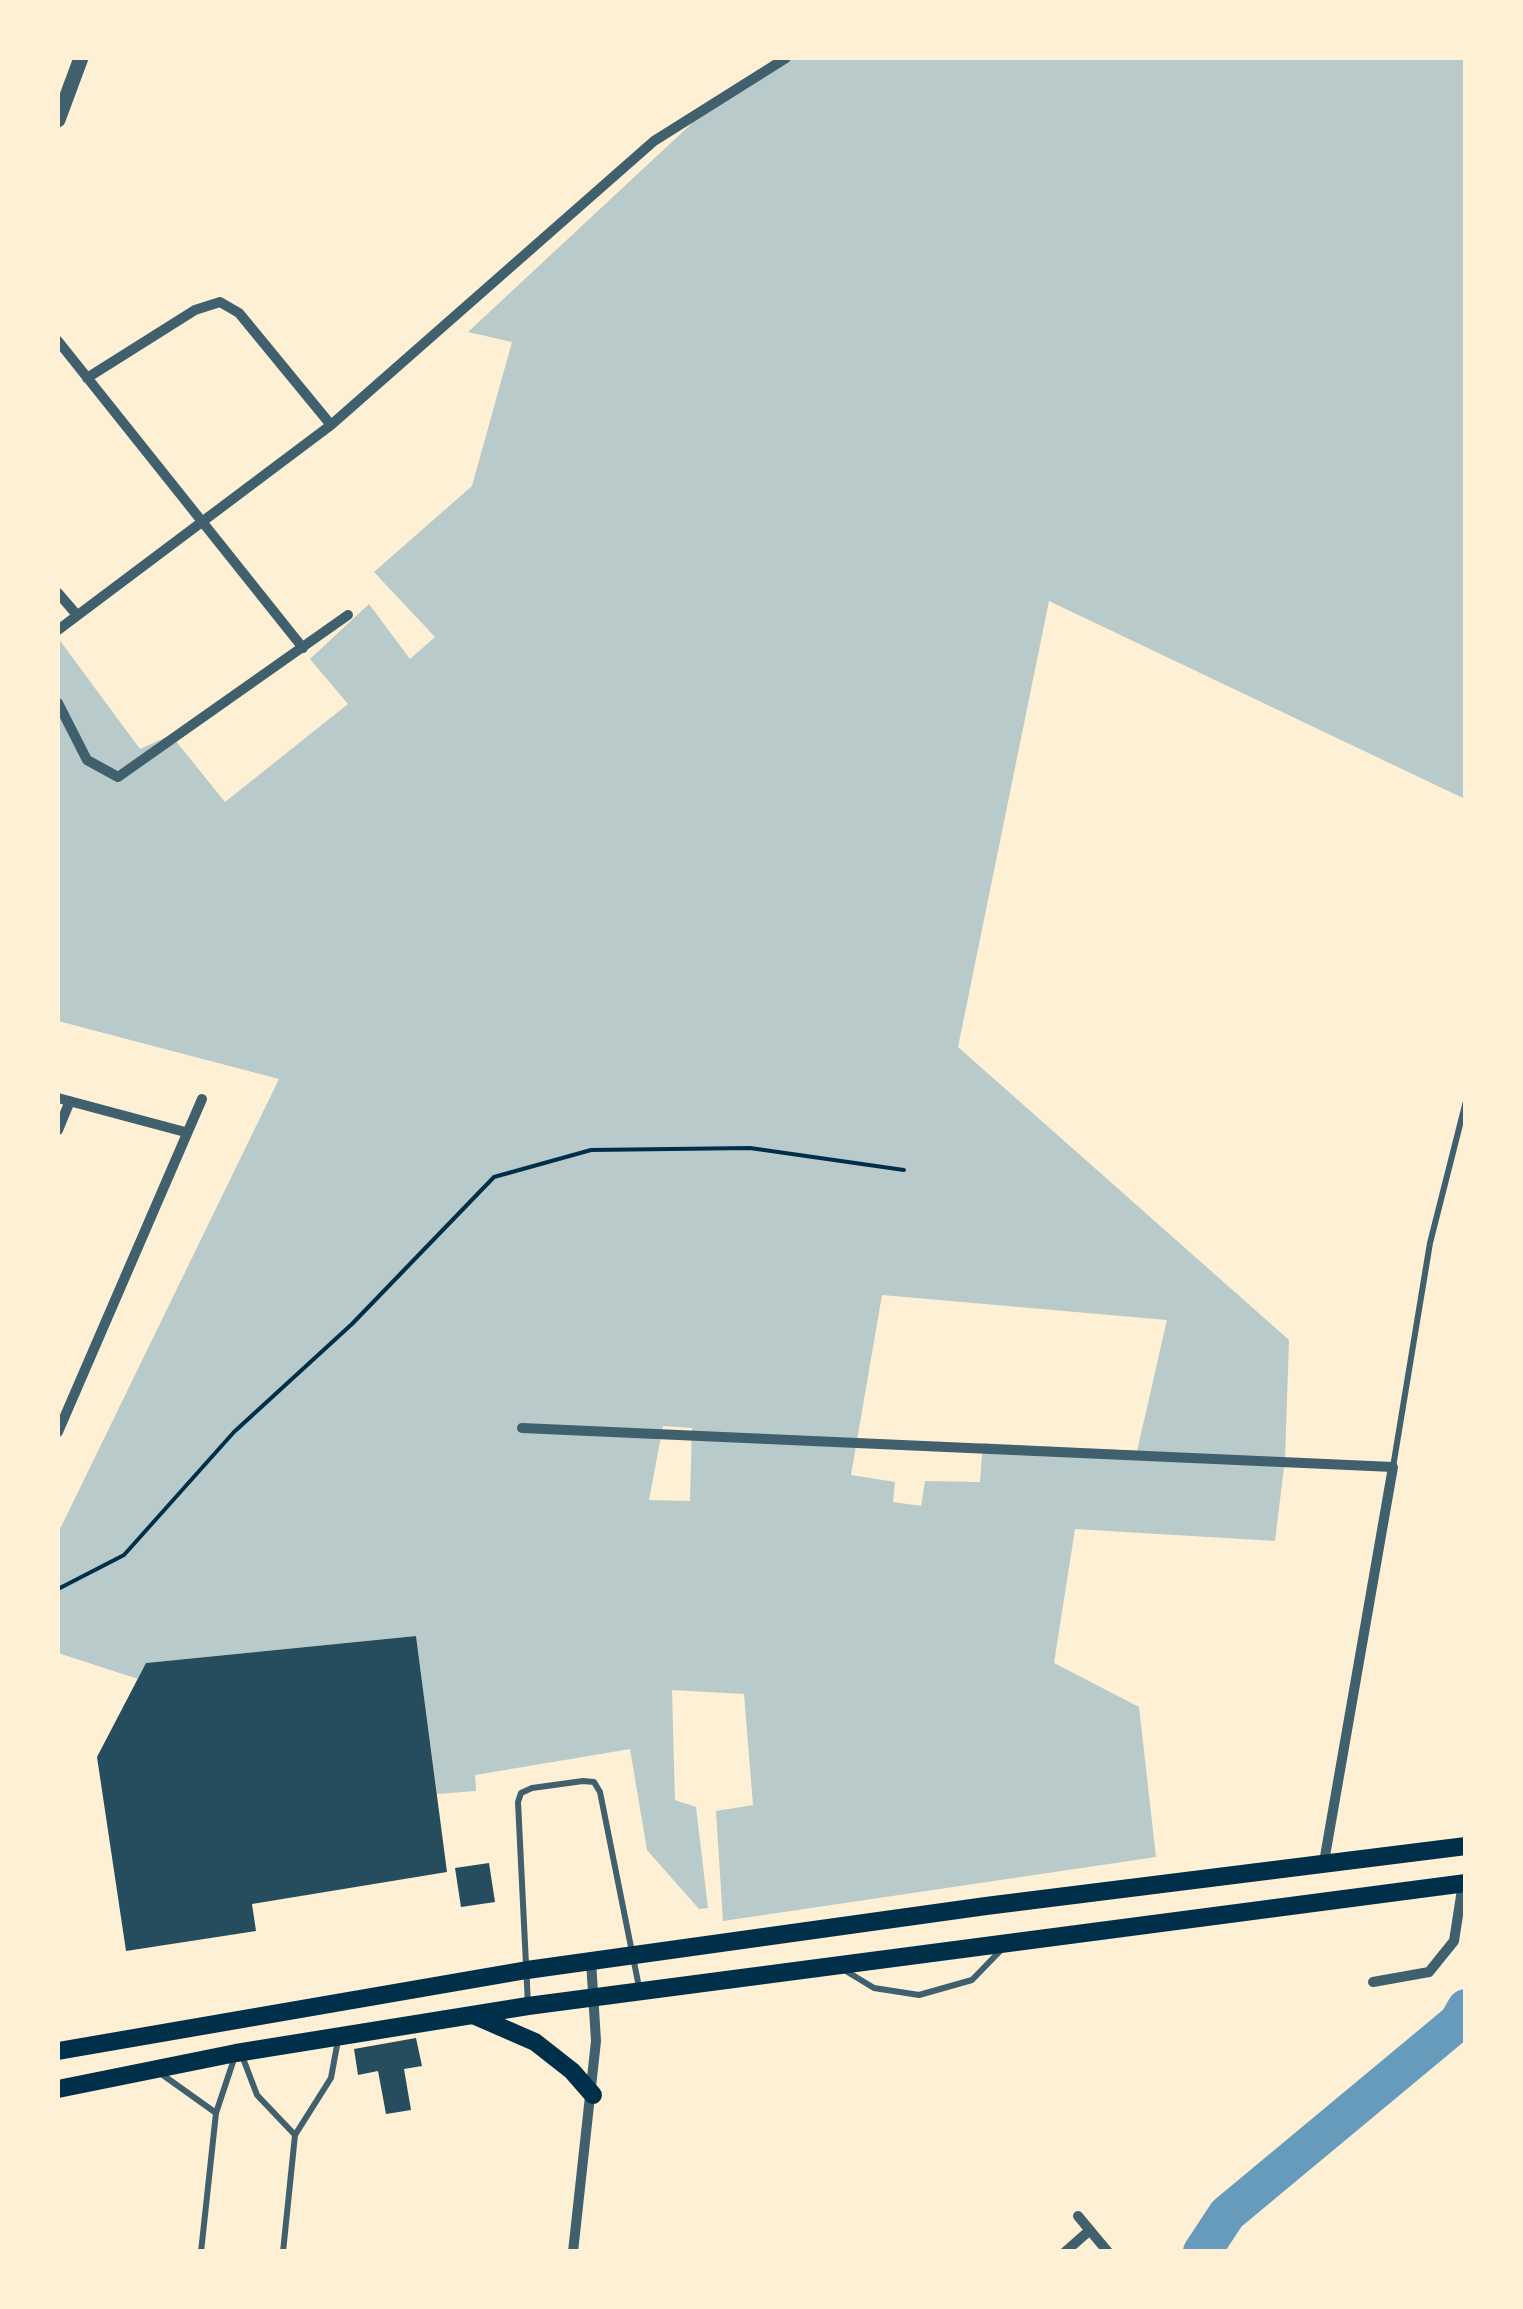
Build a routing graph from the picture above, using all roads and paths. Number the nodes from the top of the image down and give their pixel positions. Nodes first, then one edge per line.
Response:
1 (81, 58) edge
2 (786, 58) edge
3 (58, 120) edge
4 (58, 341) edge
5 (86, 378) junction
6 (332, 425) junction
7 (202, 523) junction
8 (58, 594) edge
9 (348, 615) dead end
10 (77, 616) junction
11 (58, 630) edge
12 (303, 648) junction
13 (58, 703) edge
14 (202, 1099) dead end
15 (64, 1100) edge
16 (1466, 1101) edge
17 (58, 1130) edge
18 (185, 1132) junction
19 (904, 1170) dead end
20 (522, 1428) dead end
21 (58, 1432) edge
22 (1393, 1467) junction
23 (58, 1589) edge
24 (1466, 1846) edge
25 (1324, 1862) junction
26 (1464, 1883) edge
27 (1007, 1941) junction
28 (634, 1955) junction
29 (592, 1961) junction
30 (835, 1965) junction
31 (526, 1970) junction
32 (1373, 1982) dead end
33 (640, 1993) junction
34 (595, 1999) junction
35 (528, 2006) junction
36 (473, 2015) junction
37 (338, 2036) junction
38 (58, 2051) edge
39 (239, 2052) junction
40 (152, 2068) junction
41 (58, 2089) edge
42 (593, 2095) junction
43 (216, 2113) junction
44 (295, 2135) junction
45 (1078, 2216) dead end
46 (1090, 2230) junction
47 (201, 2252) edge
48 (283, 2252) edge
49 (573, 2252) edge
50 (1065, 2252) edge
51 (1108, 2252) edge

1 - 3 street
2 - 6 street
4 - 5 street
5 - 6 street
5 - 7 street
6 - 7 street
7 - 10 street
7 - 12 street
8 - 10 street
9 - 12 street
10 - 11 street
12 - 13 street
14 - 18 street
15 - 17 street
15 - 18 street
16 - 22 lane
18 - 21 street
19 - 23 path
20 - 22 street
22 - 25 street
24 - 25 main road
25 - 28 main road
26 - 27 main road
26 - 32 street
27 - 30 main road
27 - 30 lane
28 - 29 main road
28 - 31 lane
28 - 33 lane
29 - 31 main road
29 - 34 street
30 - 33 main road
31 - 35 lane
31 - 38 main road
33 - 34 main road
34 - 35 main road
34 - 42 street
35 - 36 main road
36 - 37 main road
36 - 42 main road
37 - 39 main road
37 - 44 lane
39 - 40 main road
39 - 43 lane
39 - 44 lane
40 - 41 main road
40 - 43 lane
42 - 49 street
43 - 47 lane
44 - 48 lane
45 - 46 street
46 - 50 street
46 - 51 street

